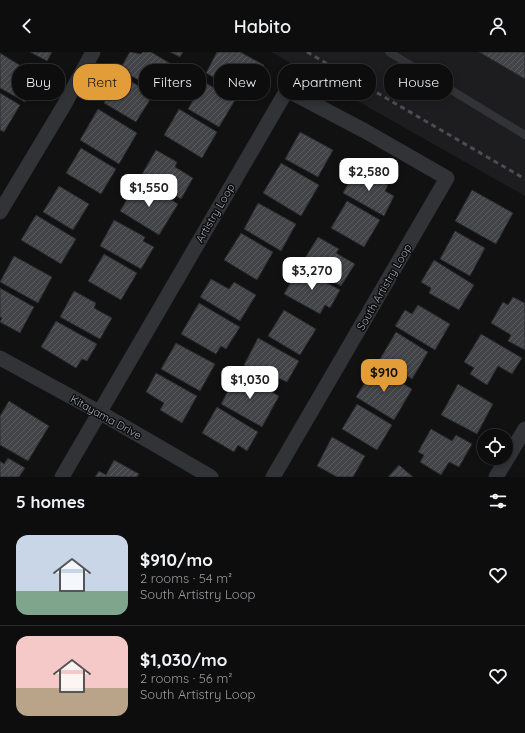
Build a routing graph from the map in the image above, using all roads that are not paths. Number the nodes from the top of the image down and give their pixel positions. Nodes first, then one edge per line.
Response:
1 (93, 52) edge
2 (389, 52) edge
3 (366, 131) joint
4 (525, 135) edge
5 (0, 212) edge
6 (0, 358) edge
7 (99, 412) junction
8 (525, 429) edge
9 (62, 477) edge
10 (211, 477) edge
11 (273, 477) edge
12 (496, 477) edge

1 - 5 street
2 - 4 lane
3 - 7 street, Artistry Loop
3 - 11 street, South Artistry Loop
6 - 7 street, Kitayama Drive
7 - 9 street
7 - 10 street, Kitayama Drive
8 - 12 street

